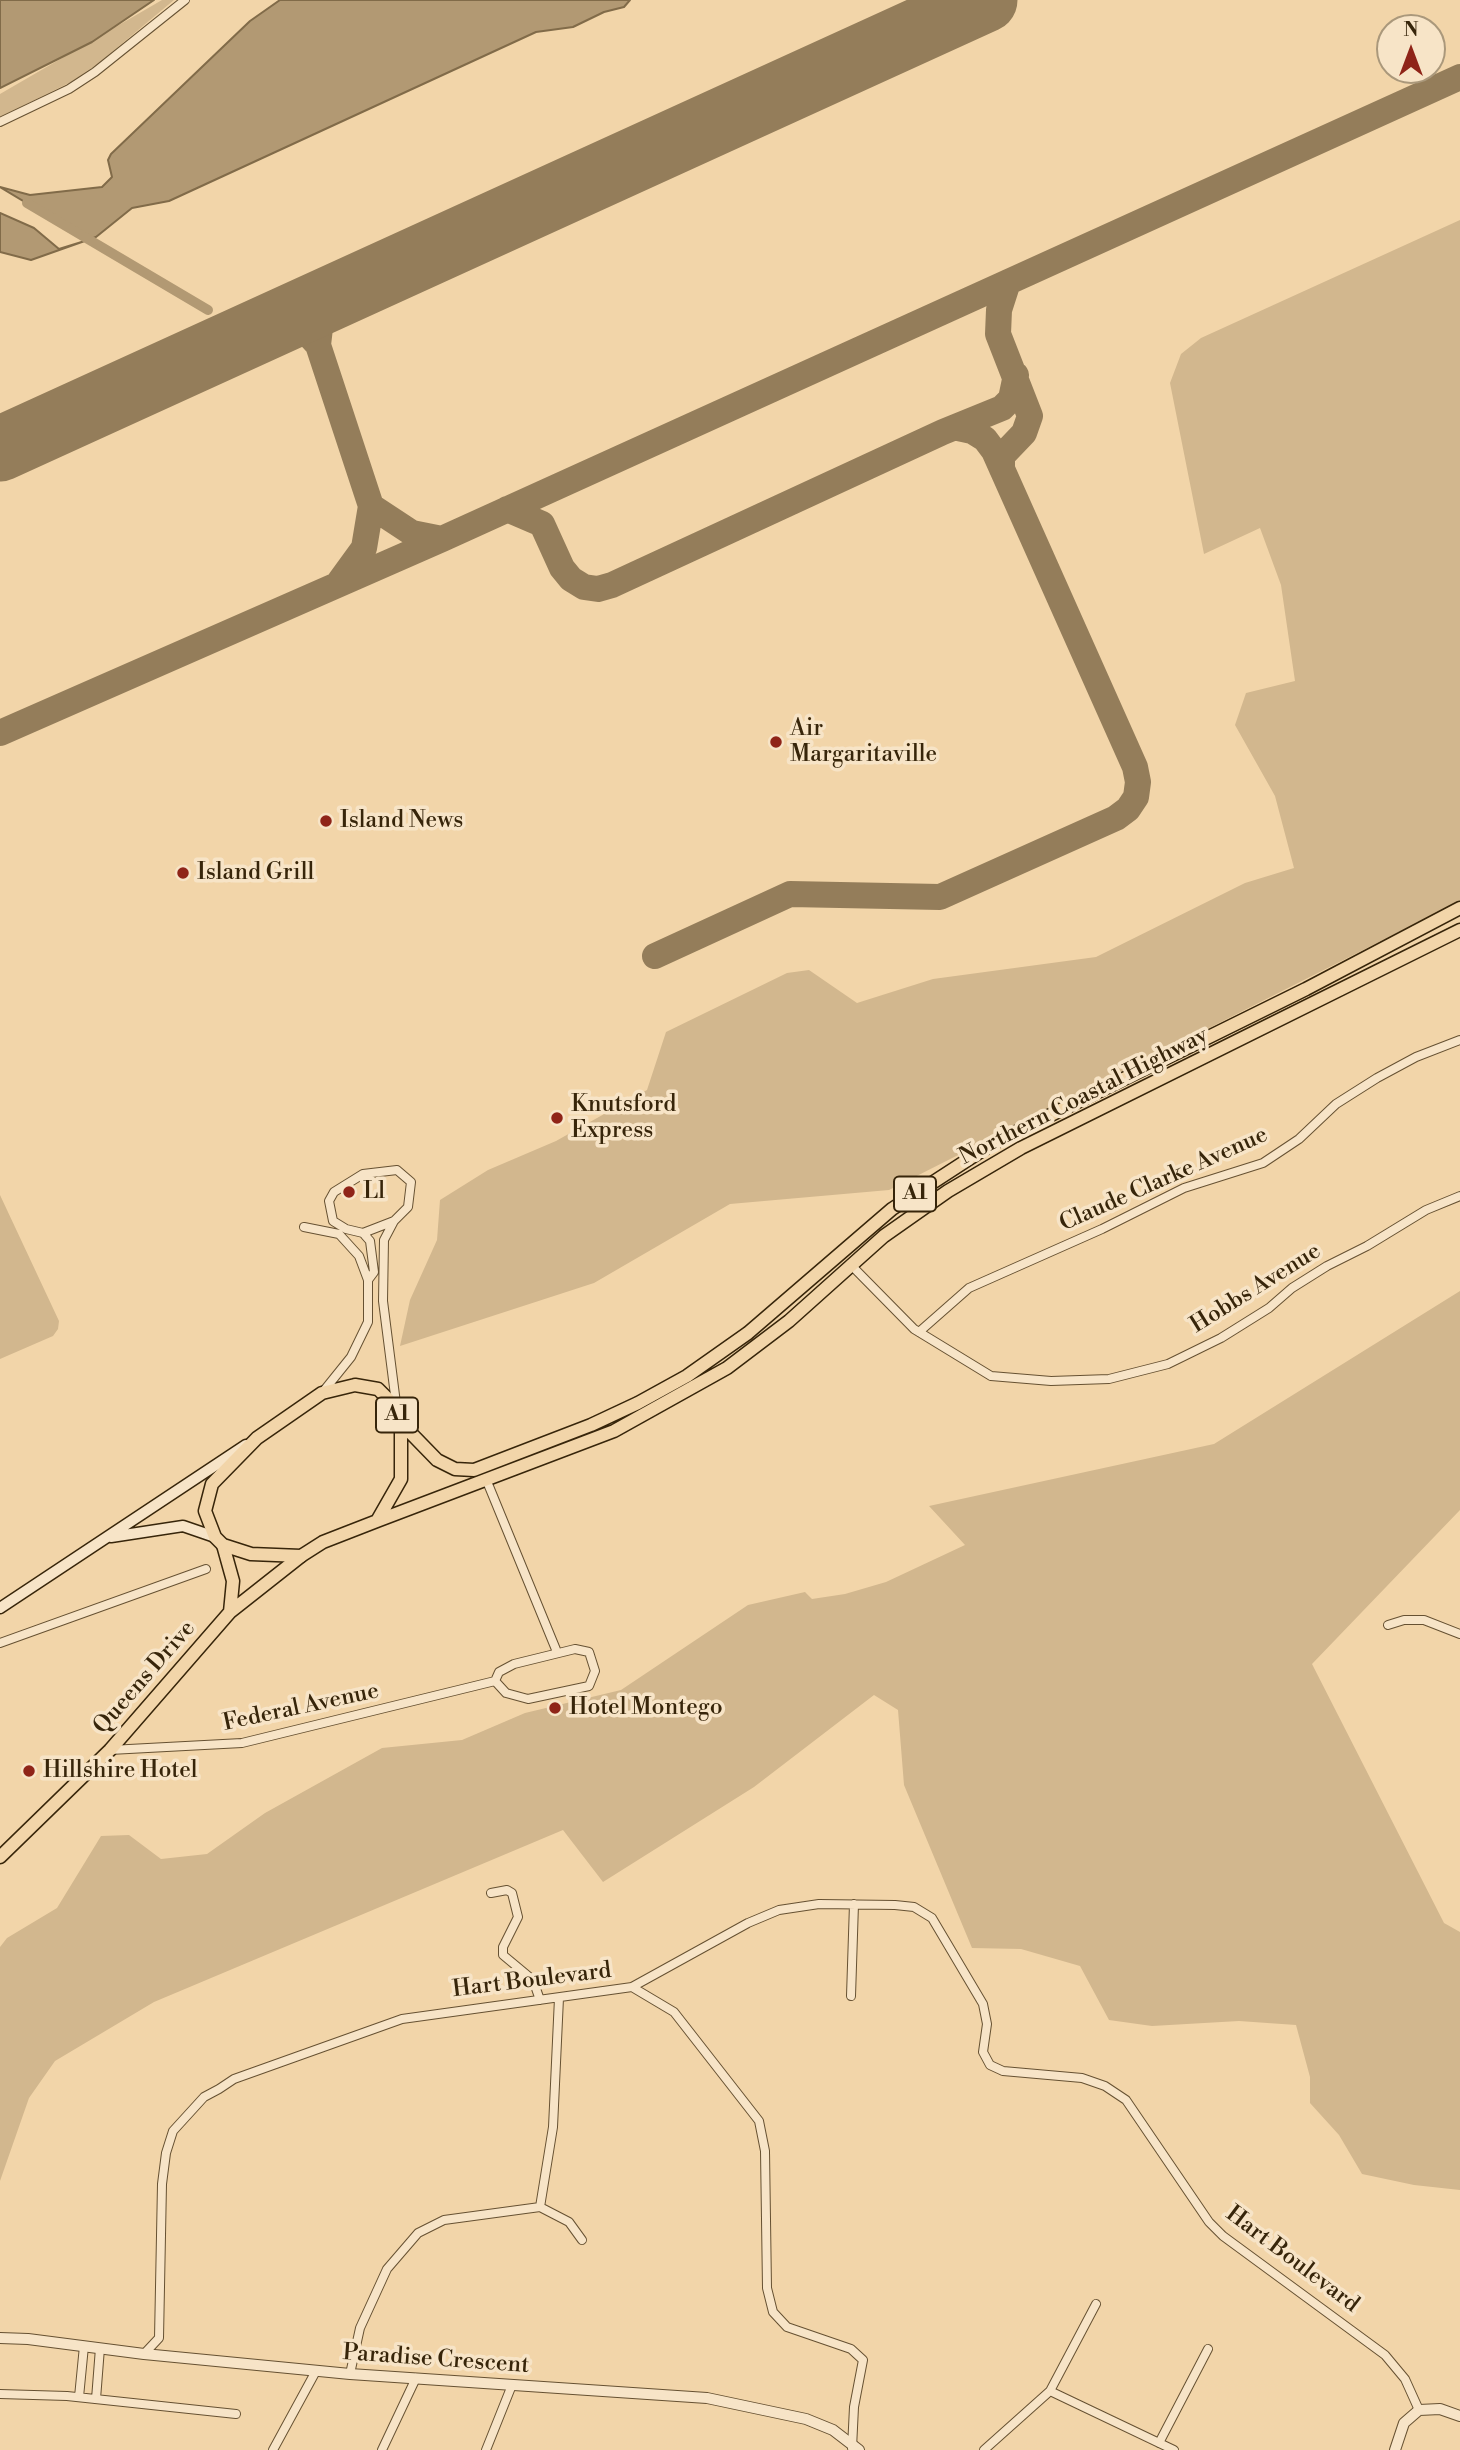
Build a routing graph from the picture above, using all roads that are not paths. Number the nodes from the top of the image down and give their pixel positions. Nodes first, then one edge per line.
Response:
1 (185, 0) edge
2 (0, 122) edge
3 (1460, 908) edge
4 (1460, 930) edge
5 (1460, 1040) edge
6 (1460, 1196) edge
7 (394, 1221) junction
8 (304, 1227) dead end
9 (363, 1233) junction
10 (850, 1264) junction
11 (368, 1280) junction
12 (919, 1332) junction
13 (322, 1393) junction
14 (400, 1420) junction
15 (257, 1438) junction
16 (485, 1479) junction
17 (377, 1521) junction
18 (105, 1538) junction
19 (219, 1541) junction
20 (301, 1556) junction
21 (206, 1569) dead end
22 (0, 1608) edge
23 (230, 1612) junction
24 (1388, 1625) dead end
25 (1460, 1634) edge
26 (0, 1643) edge
27 (557, 1652) junction
28 (495, 1681) junction
29 (110, 1750) junction
30 (0, 1857) edge
31 (491, 1893) dead end
32 (854, 1904) junction
33 (632, 1987) junction
34 (851, 1996) dead end
35 (559, 1998) junction
36 (540, 2000) junction
37 (540, 2207) junction
38 (582, 2240) dead end
39 (1096, 2304) dead end
40 (0, 2338) edge
41 (84, 2346) junction
42 (100, 2348) junction
43 (1208, 2349) dead end
44 (144, 2354) junction
45 (316, 2371) junction
46 (350, 2374) junction
47 (416, 2378) junction
48 (512, 2385) junction
49 (1050, 2391) junction
50 (0, 2394) edge
51 (79, 2397) junction
52 (96, 2399) junction
53 (1419, 2410) junction
54 (236, 2414) dead end
55 (1460, 2416) edge
56 (1158, 2443) junction
57 (855, 2448) edge
58 (273, 2450) edge
59 (382, 2450) edge
60 (486, 2450) edge
61 (984, 2450) edge
62 (1174, 2450) edge
63 (1395, 2450) edge

1 - 2 street
3 - 14 main road, Northern Coastal Highway / A1
4 - 10 main road, Northern Coastal Highway / A1
5 - 12 street, Claude Clarke Avenue
6 - 12 street, Hobbs Avenue
7 - 9 street
7 - 9 street
7 - 14 street
8 - 11 street
9 - 11 street
10 - 12 street, Hobbs Avenue
10 - 16 main road, Northern Coastal Highway / A1
11 - 13 street
13 - 14 main road, A1
13 - 15 main road, A1
14 - 17 main road, A1
15 - 18 main road
15 - 19 main road, A1
16 - 17 main road, Northern Coastal Highway / A1
16 - 27 street
17 - 20 main road, A1
18 - 19 main road
18 - 22 main road
19 - 20 main road
19 - 23 main road, A1
20 - 23 main road, Queens Drive / A1
21 - 26 street
23 - 29 main road, Queens Drive / A1
24 - 25 street
27 - 28 street
27 - 28 street
28 - 29 street, Federal Avenue
29 - 30 main road, Queens Drive / A1
31 - 36 street
32 - 33 street, Hart Boulevard
32 - 34 street
32 - 53 street, Hart Boulevard
33 - 35 street, Hart Boulevard
33 - 57 street
35 - 36 street, Hart Boulevard
35 - 37 street
36 - 44 street, Hart Boulevard
37 - 38 street
37 - 46 street
39 - 49 street
40 - 41 street, Paradise Crescent
41 - 42 street, Paradise Crescent
41 - 51 street
42 - 44 street, Paradise Crescent
42 - 52 street
43 - 56 street
44 - 45 street, Paradise Crescent
45 - 46 street, Paradise Crescent
45 - 58 street
46 - 47 street, Paradise Crescent
47 - 48 street, Paradise Crescent
47 - 59 street
48 - 57 street, Paradise Crescent
48 - 60 street
49 - 56 street
49 - 61 street
50 - 51 street
51 - 52 street
52 - 54 street
53 - 55 street
53 - 63 street
56 - 62 street

